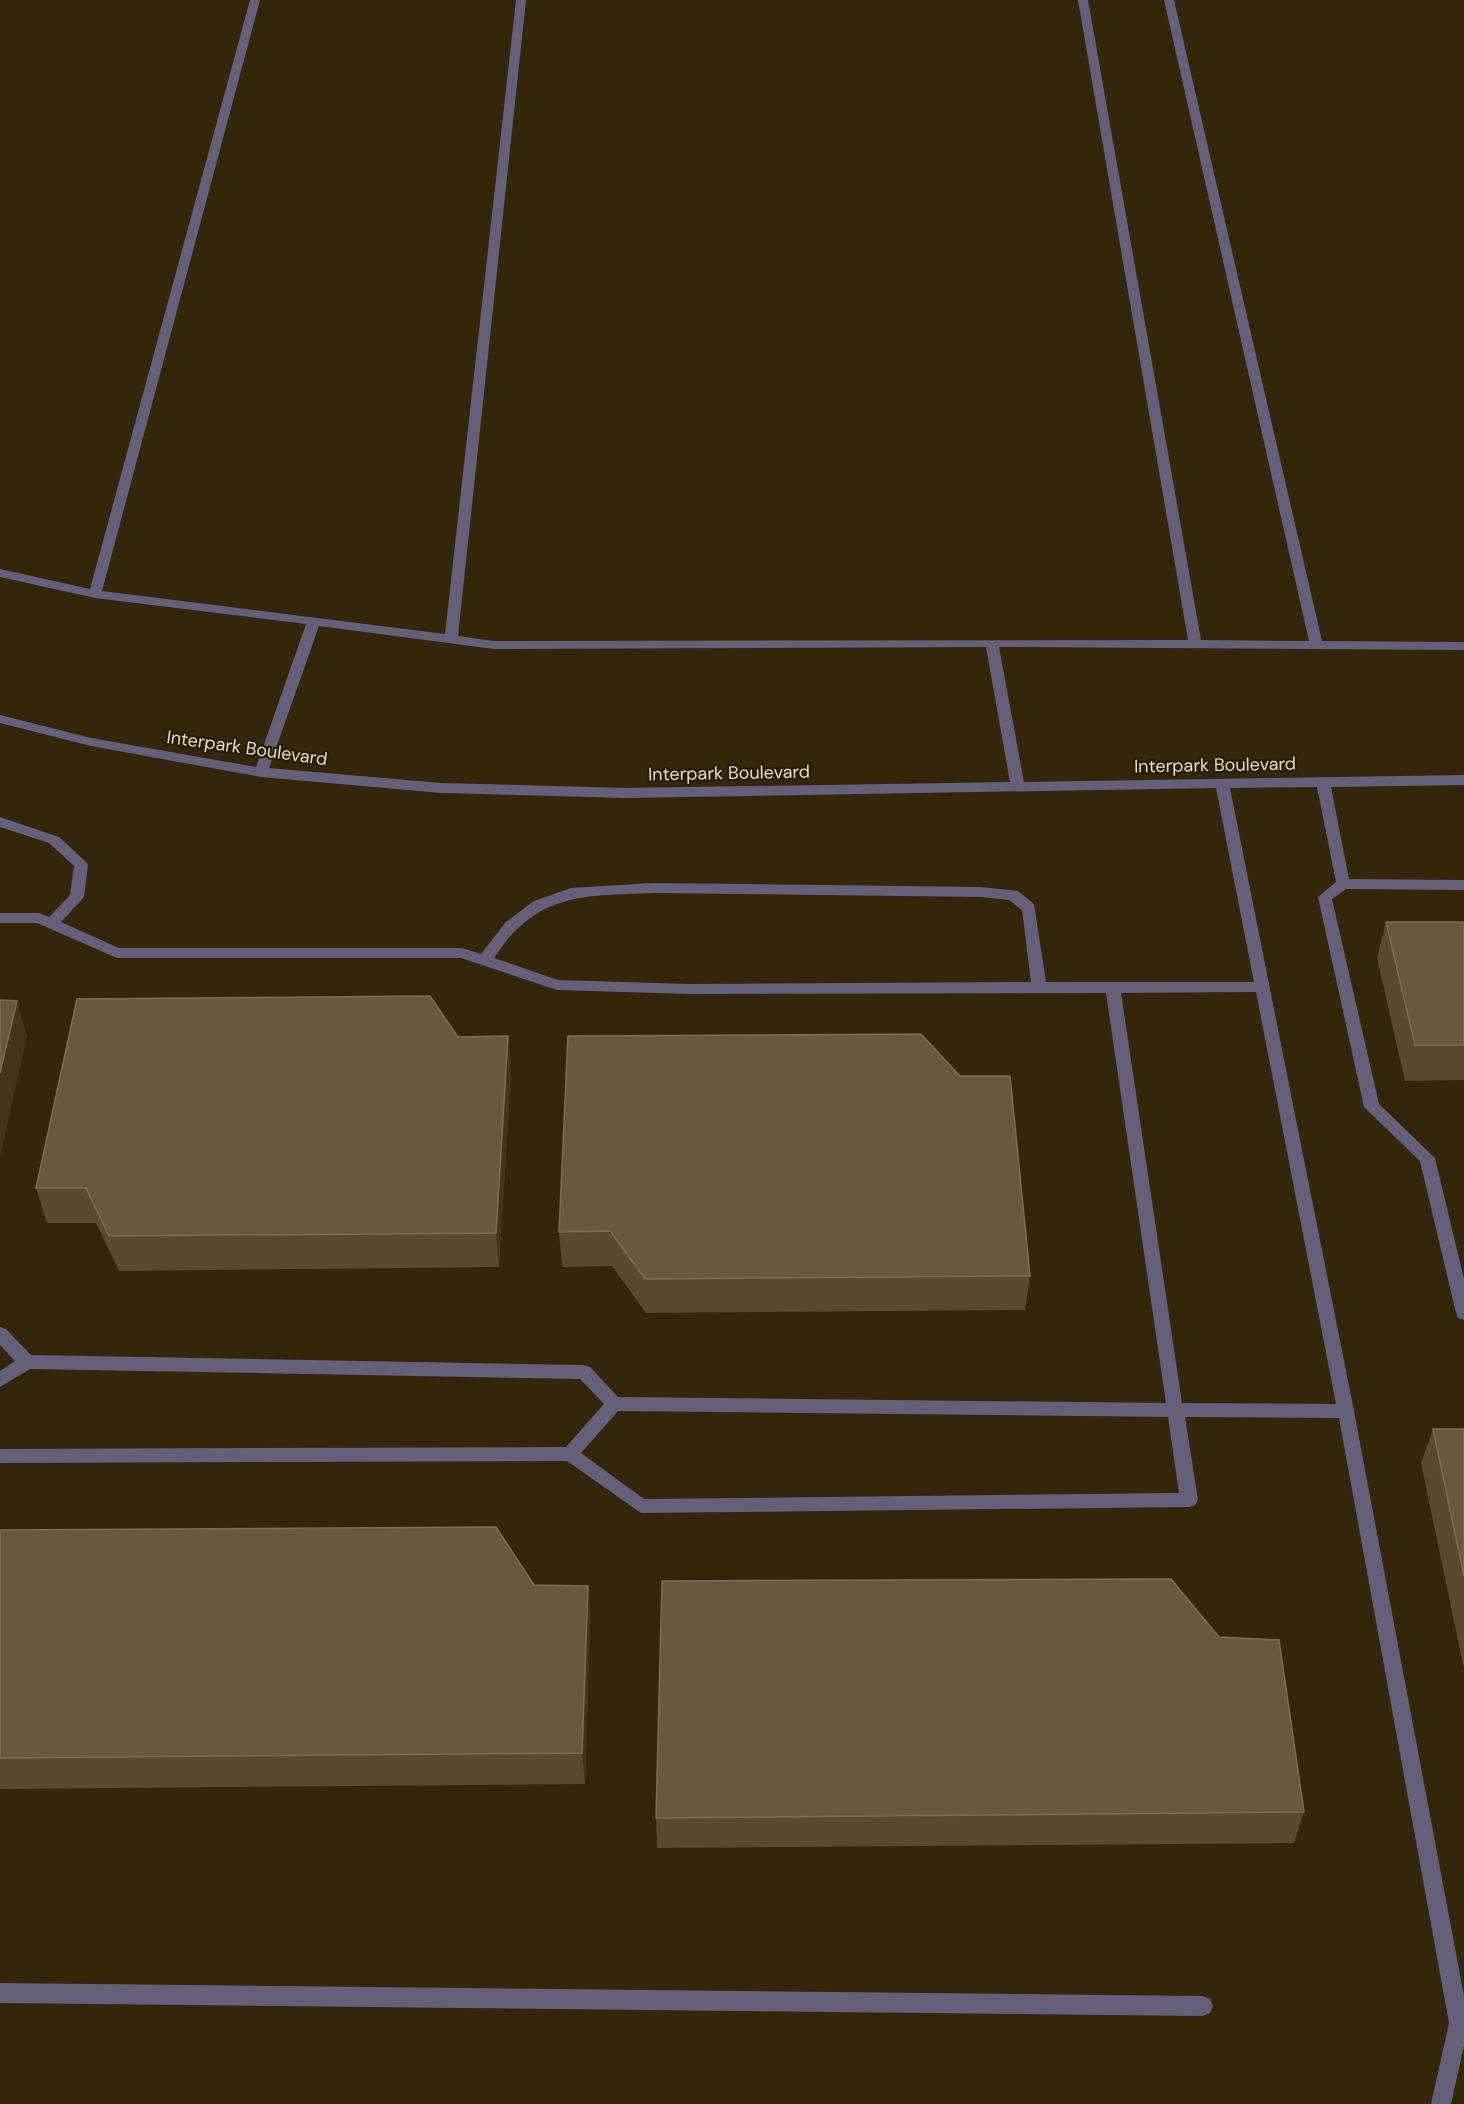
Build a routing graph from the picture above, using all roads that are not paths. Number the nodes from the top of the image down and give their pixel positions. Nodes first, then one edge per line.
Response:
1 (255, 0) edge
2 (522, 0) edge
3 (1083, 0) edge
4 (1168, 0) edge
5 (0, 573) edge
6 (95, 594) junction
7 (314, 621) junction
8 (451, 639) junction
9 (992, 643) junction
10 (1195, 644) junction
11 (1316, 645) junction
12 (1464, 646) edge
13 (0, 719) edge
14 (261, 771) junction
15 (1464, 780) edge
16 (1323, 782) junction
17 (1222, 783) junction
18 (1018, 787) junction
19 (0, 822) edge
20 (1343, 884) junction
21 (1464, 885) edge
22 (0, 918) edge
23 (51, 923) junction
24 (484, 961) junction
25 (1262, 987) junction
26 (1039, 988) junction
27 (1113, 988) junction
28 (1464, 1313) edge
29 (0, 1334) edge
30 (27, 1362) junction
31 (0, 1380) edge
32 (614, 1404) junction
33 (1175, 1410) junction
34 (1346, 1411) junction
35 (570, 1454) junction
36 (0, 1456) edge
37 (0, 1993) edge
38 (1203, 2006) dead end
39 (1441, 2104) edge

1 - 6 street
2 - 8 street
3 - 10 street
4 - 11 street
5 - 6 street
6 - 7 street
7 - 8 street
7 - 14 street
8 - 9 street
9 - 10 street
9 - 18 street
10 - 11 street
11 - 12 street
13 - 14 street, Interpark Boulevard
14 - 18 street, Interpark Boulevard
15 - 16 street, Interpark Boulevard
16 - 17 street, Interpark Boulevard
16 - 20 street
17 - 18 street, Interpark Boulevard
17 - 25 street
19 - 23 street
20 - 21 street
20 - 28 street
22 - 23 street
23 - 24 street
24 - 26 street
24 - 26 street
25 - 27 street
25 - 34 street
26 - 27 street
27 - 33 street
29 - 30 street
30 - 31 street
30 - 32 street
32 - 33 street
32 - 35 street
33 - 34 street
33 - 35 street
34 - 39 street
35 - 36 street
37 - 38 street

